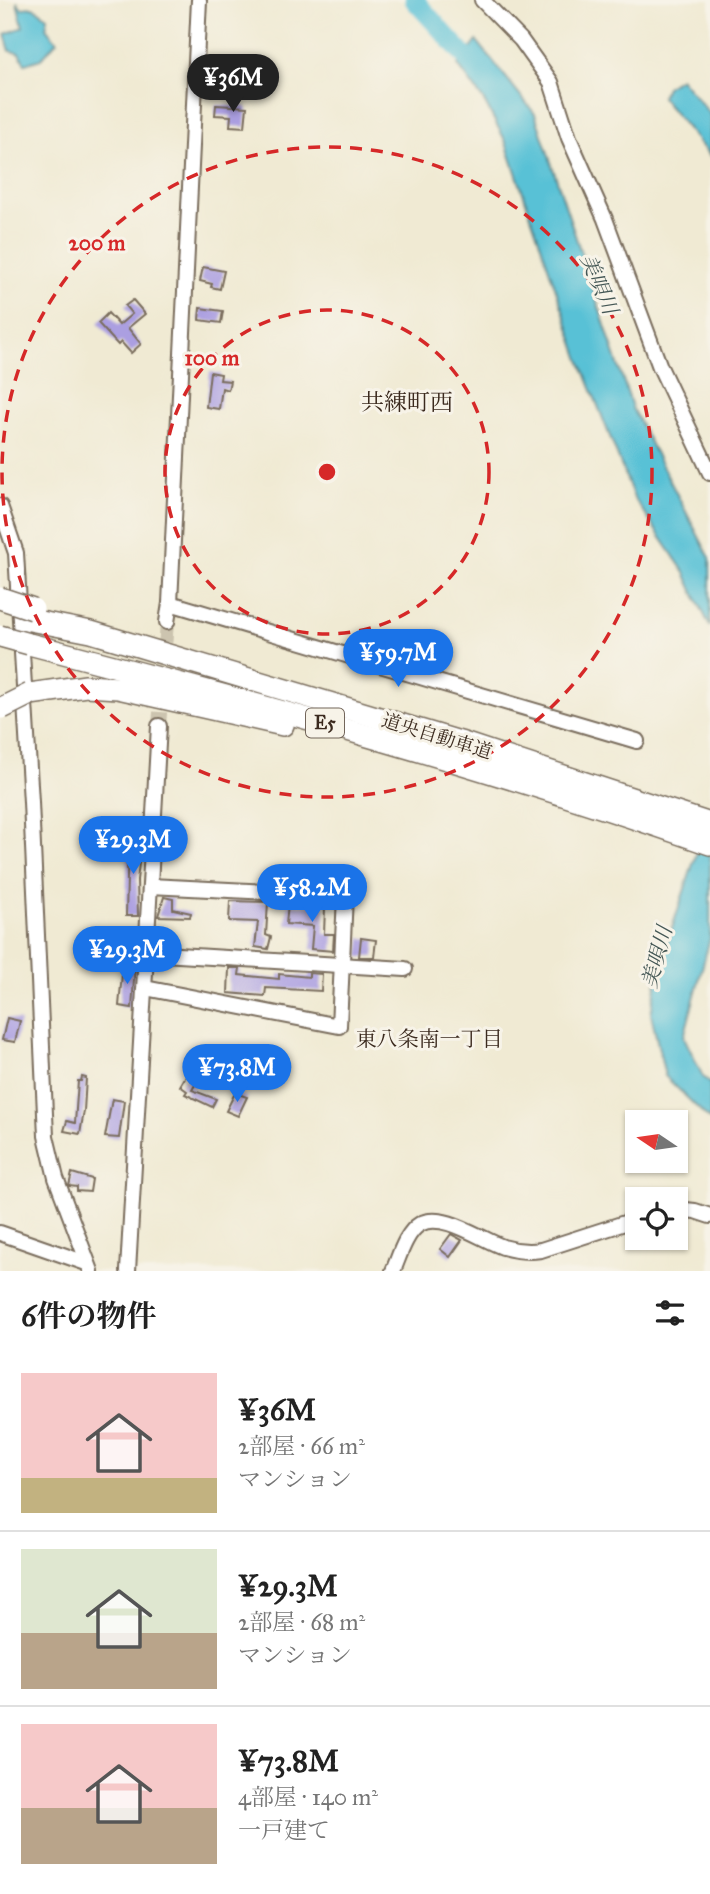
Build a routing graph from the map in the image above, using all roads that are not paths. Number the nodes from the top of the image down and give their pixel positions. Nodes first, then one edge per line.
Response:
1 (199, 0) edge
2 (482, 0) edge
3 (710, 473) edge
4 (0, 506) edge
5 (0, 598) edge
6 (170, 603) junction
7 (0, 613) edge
8 (32, 614) junction
9 (167, 622) tunnel mouth
10 (0, 636) edge
11 (1, 709) edge
12 (159, 726) tunnel mouth
13 (636, 741) dead end
14 (503, 775) junction
15 (622, 804) junction
16 (710, 824) edge
17 (710, 844) edge
18 (150, 886) junction
19 (146, 953) junction
20 (342, 965) junction
21 (405, 969) dead end
22 (145, 988) junction
23 (688, 1211) edge
24 (710, 1216) edge
25 (625, 1223) edge
26 (0, 1233) edge
27 (88, 1267) edge
28 (128, 1271) edge
29 (393, 1271) edge

1 - 6 street
2 - 3 street
4 - 27 street
5 - 8 highway, bridge
6 - 9 street
6 - 13 street
7 - 8 highway, 道央自動車道 / E5
8 - 15 highway, 道央自動車道 / E5
10 - 14 highway, 道央自動車道 / E5, bridge
11 - 14 highway, bridge
12 - 18 street
14 - 15 highway, 道央自動車道 / E5
15 - 16 highway, 道央自動車道 / E5
15 - 17 highway, 道央自動車道 / E5
18 - 19 street
18 - 20 street
19 - 20 street
19 - 22 street
20 - 21 street
20 - 22 street
22 - 28 street
23 - 24 street
25 - 29 street
26 - 27 street

